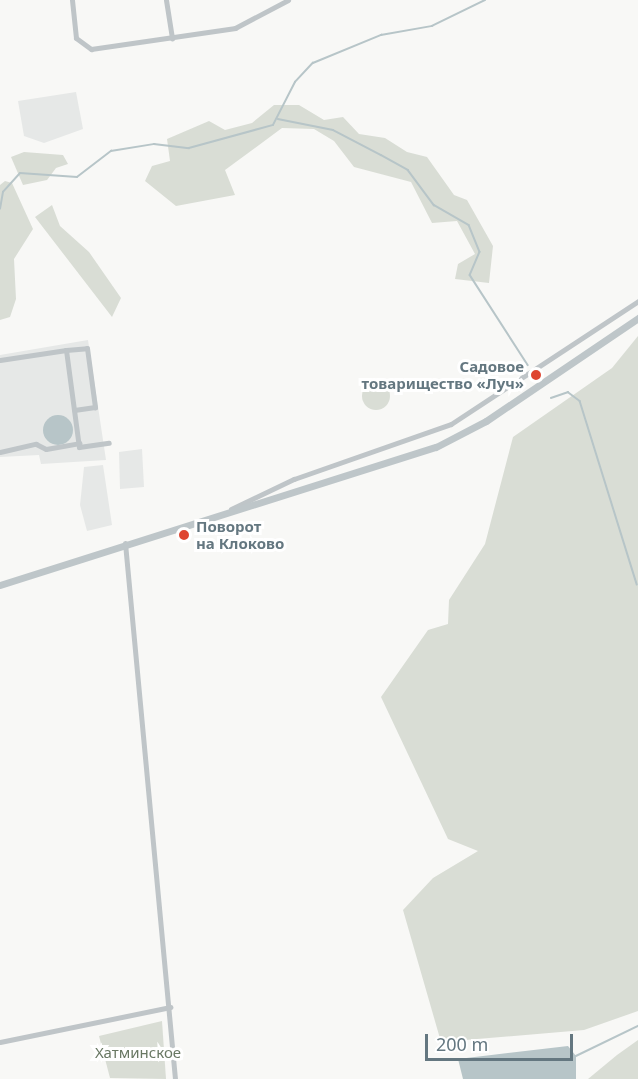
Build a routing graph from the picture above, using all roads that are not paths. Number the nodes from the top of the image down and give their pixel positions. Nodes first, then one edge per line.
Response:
1 (72, 0) edge
2 (166, 0) edge
3 (285, 1) edge
4 (172, 39) junction
5 (638, 301) edge
6 (638, 318) edge
7 (66, 350) junction
8 (0, 360) edge
9 (74, 410) junction
10 (79, 443) junction
11 (109, 443) dead end
12 (0, 452) edge
13 (222, 513) junction
14 (125, 543) junction
15 (0, 585) edge
16 (170, 1007) junction
17 (0, 1042) edge
18 (175, 1079) edge

1 - 4 street
2 - 4 street
3 - 4 street
5 - 13 street
6 - 13 main road
7 - 8 street
7 - 9 street
7 - 9 street
9 - 10 street
10 - 11 street
10 - 12 street
13 - 14 main road
14 - 15 main road
14 - 16 street
16 - 17 street
16 - 18 street

